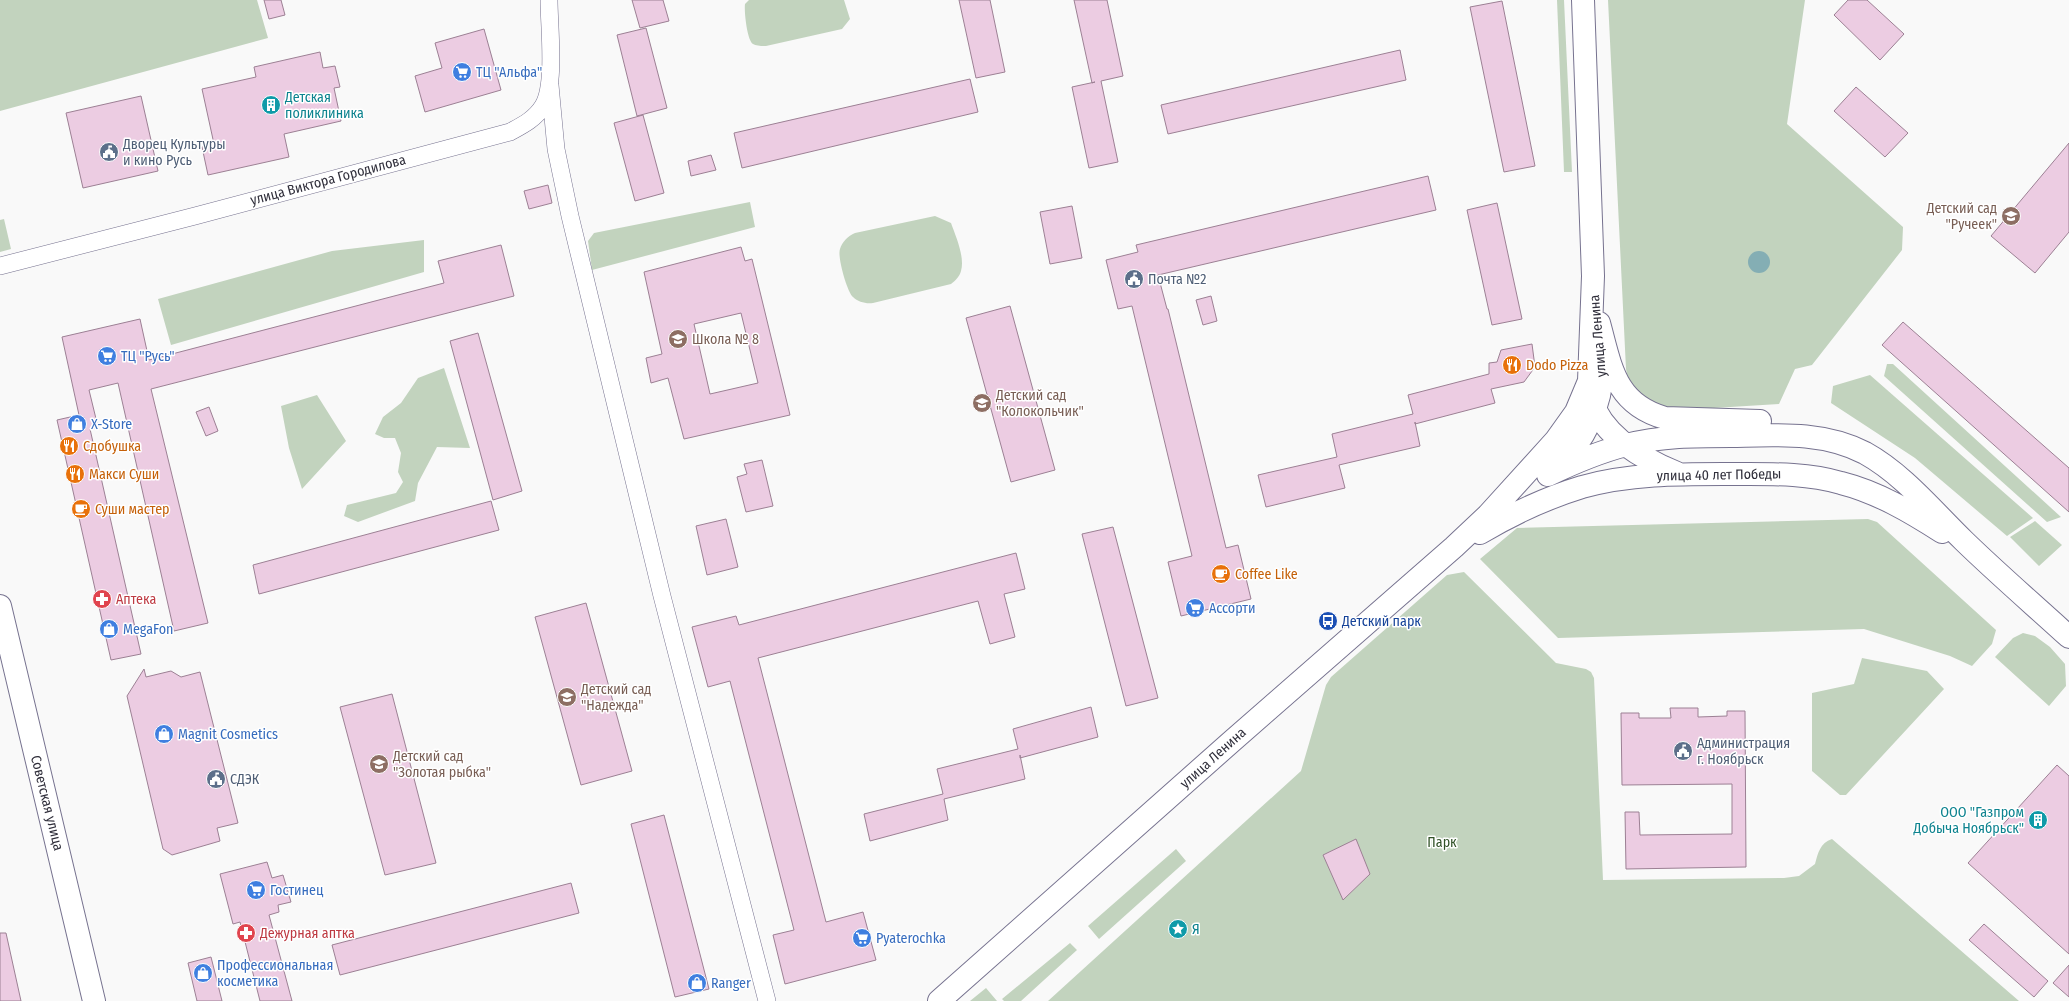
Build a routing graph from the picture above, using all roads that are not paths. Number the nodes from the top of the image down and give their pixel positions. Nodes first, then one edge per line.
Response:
1 (549, 0) edge
2 (1583, 0) edge
3 (550, 85) junction
4 (0, 266) edge
5 (1593, 276) junction
6 (1599, 322) junction
7 (1589, 381) junction
8 (1595, 411) junction
9 (1838, 442) junction
10 (1626, 445) junction
11 (1680, 474) junction
12 (1548, 475) junction
13 (1488, 515) junction
14 (1454, 547) junction
15 (1979, 556) junction
16 (0, 606) edge
17 (2069, 637) edge
18 (94, 1001) edge
19 (767, 1001) edge
20 (939, 1001) edge

1 - 3 street, улица Виктора Городилова
2 - 5 main road, улица Ленина
3 - 4 street, улица Виктора Городилова
3 - 19 street
5 - 6 main road, улица Ленина
5 - 7 main road, улица Ленина
6 - 8 main road, улица Ленина
6 - 9 main road
7 - 8 main road
7 - 13 main road, улица Ленина
8 - 10 main road
8 - 12 main road, улица Ленина
9 - 10 main road, улица 40 лет Победы
9 - 15 main road, улица 40 лет Победы
10 - 11 main road
10 - 12 main road, улица 40 лет Победы
11 - 14 main road, улица 40 лет Победы
11 - 15 main road, улица 40 лет Победы
12 - 13 main road, улица Ленина
13 - 14 main road, улица Ленина
14 - 20 main road, улица Ленина
15 - 17 main road, улица 40 лет Победы
16 - 18 main road, Советская улица

